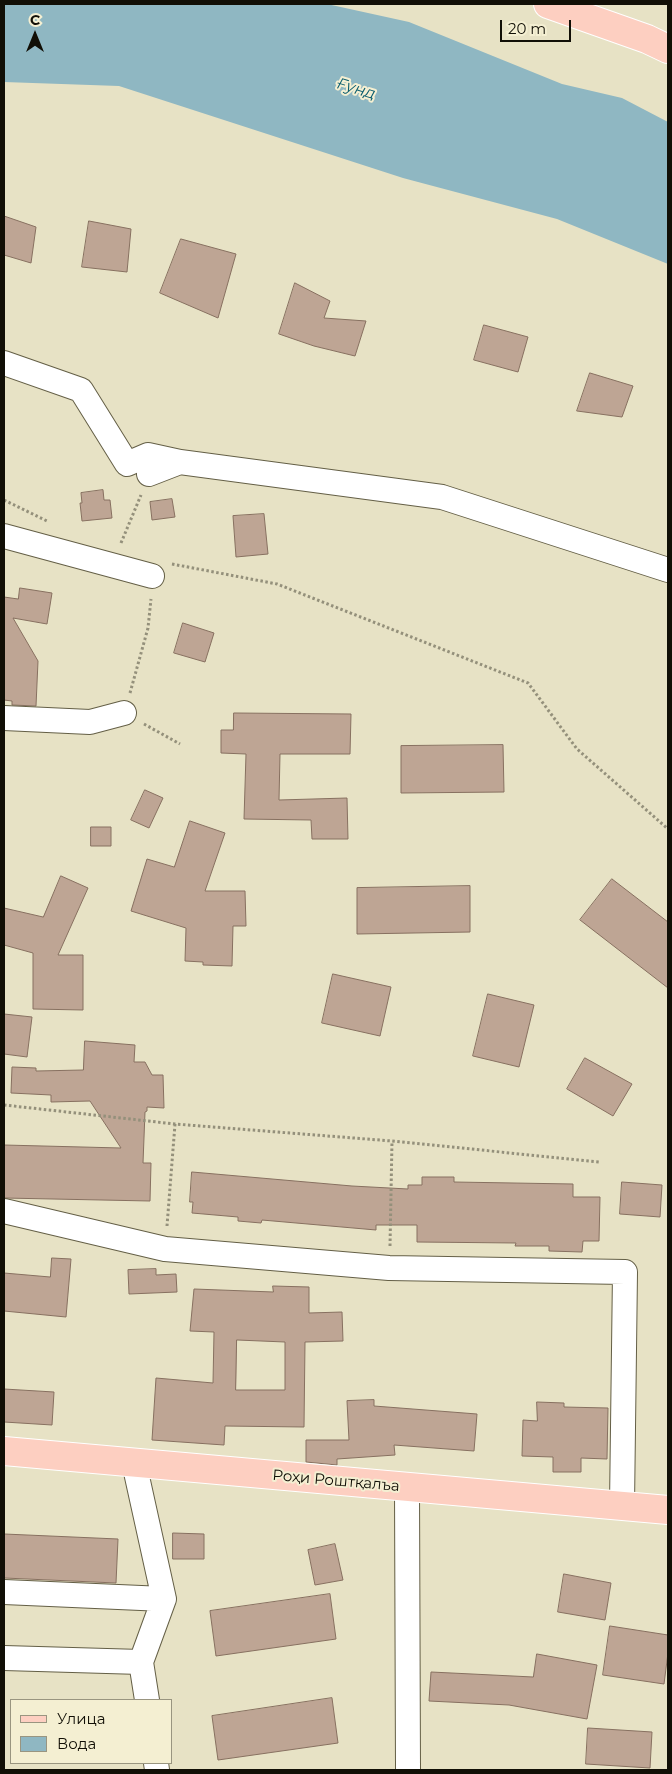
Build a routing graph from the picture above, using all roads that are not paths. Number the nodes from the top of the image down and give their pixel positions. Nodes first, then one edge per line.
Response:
1 (548, 4) edge
2 (668, 48) edge
3 (4, 363) edge
4 (180, 462) junction
5 (149, 474) road end
6 (4, 536) edge
7 (158, 569) road end
8 (668, 570) edge
9 (124, 713) road end
10 (4, 718) edge
11 (4, 1211) edge
12 (4, 1451) edge
13 (134, 1463) junction
14 (407, 1488) junction
15 (622, 1505) junction
16 (668, 1510) edge
17 (4, 1592) edge
18 (164, 1599) junction
19 (4, 1658) edge
20 (141, 1662) junction
21 (147, 1699) edge
22 (408, 1770) edge

1 - 2 main road
3 - 4 street
4 - 5 street
4 - 8 street
6 - 7 street
9 - 10 street
11 - 15 street
12 - 13 main road, Роҳи Роштқалъа
13 - 14 main road, Роҳи Роштқалъа
13 - 18 street
14 - 15 main road, Роҳи Роштқалъа
14 - 22 street
15 - 16 main road, Роҳи Роштқалъа
17 - 18 street
18 - 20 street
19 - 20 street
20 - 21 street

